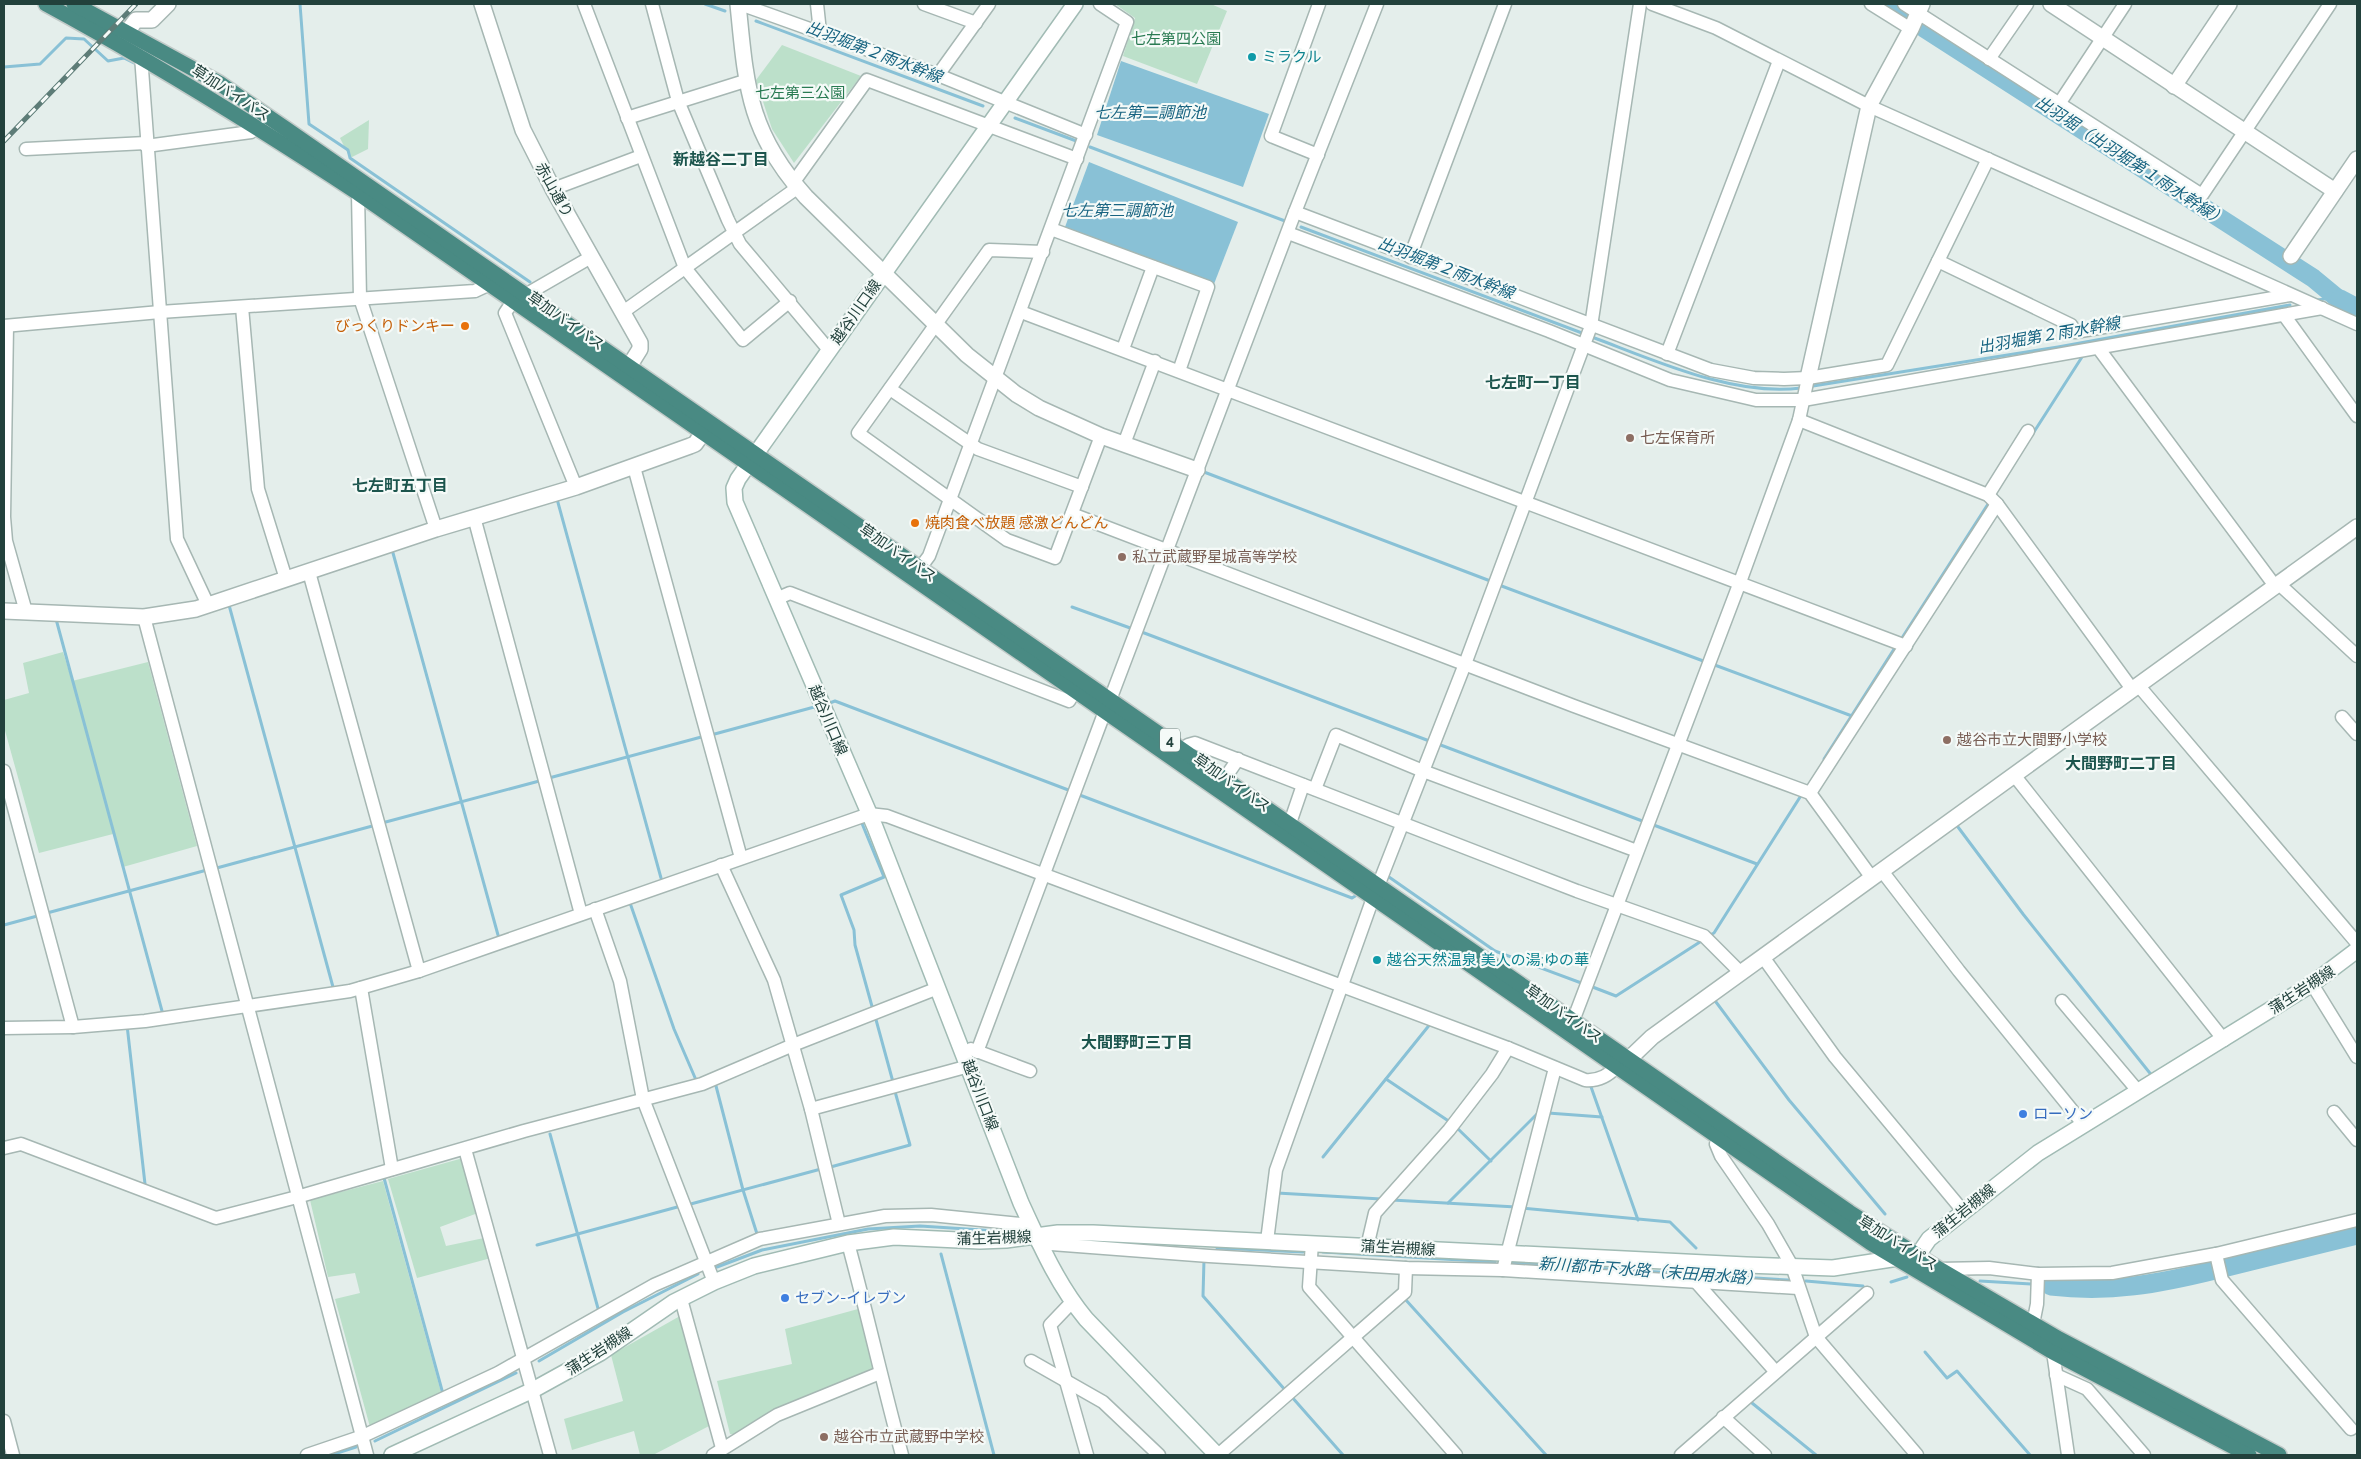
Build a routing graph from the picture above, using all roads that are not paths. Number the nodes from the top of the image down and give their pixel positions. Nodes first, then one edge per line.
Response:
1 (46, 4) edge
2 (74, 4) edge
3 (168, 4) edge
4 (482, 4) edge
5 (584, 4) edge
6 (652, 4) edge
7 (739, 4) edge
8 (817, 4) edge
9 (924, 4) edge
10 (990, 4) edge
11 (1075, 4) edge
12 (1100, 4) edge
13 (1319, 4) edge
14 (1377, 4) edge
15 (1505, 4) edge
16 (1640, 4) edge
17 (1652, 4) edge
18 (1871, 4) edge
19 (2027, 4) edge
20 (2051, 4) edge
21 (2125, 4) edge
22 (2229, 4) edge
23 (2330, 4) edge
24 (1915, 6) edge
25 (1680, 8) edge
26 (976, 23) junction
27 (1911, 29) junction
28 (127, 32) junction
29 (820, 32) junction
30 (2103, 38) junction
31 (141, 56) junction
32 (1989, 59) junction
33 (1779, 61) junction
34 (938, 75) junction
35 (745, 81) junction
36 (2174, 86) junction
37 (678, 101) junction
38 (1005, 102) junction
39 (2059, 104) junction
40 (1869, 106) junction
41 (627, 118) junction
42 (988, 126) junction
43 (258, 127) junction
44 (2244, 132) junction
45 (1086, 135) junction
46 (146, 144) junction
47 (26, 149) dead end
48 (1318, 154) junction
49 (641, 156) junction
50 (1077, 159) junction
51 (1988, 159) junction
52 (2356, 164) edge
53 (795, 185) junction
54 (553, 189) junction
55 (2335, 191) junction
56 (358, 193) junction
57 (1295, 212) junction
58 (1051, 229) junction
59 (734, 233) junction
60 (1288, 233) junction
61 (1043, 252) junction
62 (1410, 256) junction
63 (2291, 256) dead end
64 (591, 257) junction
65 (1938, 261) junction
66 (1154, 267) junction
67 (685, 268) junction
68 (884, 272) junction
69 (490, 284) junction
70 (527, 294) junction
71 (2290, 295) junction
72 (360, 298) junction
73 (513, 301) junction
74 (790, 301) junction
75 (242, 307) junction
76 (2322, 308) junction
77 (160, 312) junction
78 (623, 312) junction
79 (1021, 312) junction
80 (2284, 315) junction
81 (936, 324) junction
82 (2357, 324) edge
83 (6, 326) edge
84 (1591, 326) junction
85 (1584, 345) junction
86 (2099, 348) junction
87 (1122, 349) junction
88 (829, 350) junction
89 (1667, 354) junction
90 (1155, 361) junction
91 (630, 365) junction
92 (1179, 371) junction
93 (1808, 378) junction
94 (995, 379) junction
95 (890, 389) junction
96 (1228, 390) junction
97 (1803, 400) junction
98 (2357, 416) edge
99 (1799, 420) junction
100 (707, 427) junction
101 (2028, 431) dead end
102 (1101, 436) junction
103 (1124, 444) junction
104 (970, 445) junction
105 (752, 458) junction
106 (634, 467) junction
107 (1197, 470) junction
108 (576, 487) junction
109 (1082, 487) junction
110 (950, 499) junction
111 (1992, 500) junction
112 (1527, 502) junction
113 (1072, 514) junction
114 (474, 517) junction
115 (2357, 527) edge
116 (436, 529) junction
117 (1166, 550) junction
118 (920, 568) junction
119 (308, 572) junction
120 (286, 579) junction
121 (1740, 582) junction
122 (2277, 585) junction
123 (776, 599) junction
124 (208, 605) junction
125 (4, 611) edge
126 (26, 612) junction
127 (144, 616) junction
128 (1906, 646) junction
129 (2357, 656) edge
130 (1465, 664) junction
131 (2135, 687) junction
132 (1075, 691) junction
133 (1108, 705) junction
134 (2342, 717) dead end
135 (2357, 734) edge
136 (1677, 745) junction
137 (1184, 750) junction
138 (1238, 759) junction
139 (4, 771) edge
140 (1423, 771) junction
141 (2014, 775) junction
142 (1225, 778) junction
143 (1309, 787) junction
144 (1810, 793) junction
145 (869, 814) junction
146 (1290, 823) junction
147 (1404, 824) junction
148 (1637, 852) junction
149 (741, 858) junction
150 (721, 865) junction
151 (1044, 874) junction
152 (1877, 874) junction
153 (1375, 892) junction
154 (1617, 904) junction
155 (595, 909) junction
156 (581, 914) junction
157 (2357, 943) edge
158 (2357, 950) edge
159 (1763, 957) junction
160 (419, 971) junction
161 (1741, 973) junction
162 (2312, 984) junction
163 (1342, 987) junction
164 (361, 988) junction
165 (938, 988) junction
166 (2062, 1001) dead end
167 (248, 1006) junction
168 (1573, 1021) junction
169 (73, 1027) junction
170 (4, 1028) edge
171 (2224, 1040) junction
172 (793, 1045) junction
173 (961, 1046) junction
174 (1508, 1048) junction
175 (978, 1052) junction
176 (2357, 1056) edge
177 (1622, 1064) junction
178 (969, 1066) junction
179 (1556, 1068) junction
180 (1030, 1071) dead end
181 (2138, 1091) junction
182 (643, 1099) junction
183 (811, 1109) junction
184 (2334, 1112) dead end
185 (2084, 1125) junction
186 (1719, 1138) junction
187 (2357, 1140) edge
188 (4, 1148) edge
189 (465, 1148) junction
190 (392, 1169) junction
191 (297, 1197) junction
192 (1963, 1211) junction
193 (2357, 1220) edge
194 (839, 1224) junction
195 (1035, 1235) junction
196 (1267, 1241) junction
197 (848, 1243) junction
198 (1312, 1243) junction
199 (1367, 1247) junction
200 (1506, 1254) junction
201 (2216, 1254) junction
202 (1918, 1255) junction
203 (1894, 1257) junction
204 (706, 1261) junction
205 (1311, 1262) junction
206 (1792, 1266) junction
207 (1406, 1268) junction
208 (1939, 1269) junction
209 (1503, 1270) junction
210 (2038, 1274) junction
211 (714, 1282) junction
212 (1698, 1283) junction
213 (1798, 1288) junction
214 (1866, 1293) dead end
215 (681, 1299) junction
216 (1072, 1302) junction
217 (2033, 1324) junction
218 (1816, 1337) junction
219 (1353, 1338) junction
220 (2053, 1352) junction
221 (523, 1358) junction
222 (1031, 1361) dead end
223 (1775, 1371) junction
224 (880, 1374) junction
225 (2056, 1375) junction
226 (1067, 1380) junction
227 (533, 1390) junction
228 (1723, 1417) junction
229 (4, 1420) edge
230 (2352, 1428) dead end
231 (363, 1436) junction
232 (717, 1452) edge
233 (13, 1455) edge
234 (307, 1455) edge
235 (367, 1455) edge
236 (392, 1455) edge
237 (550, 1455) edge
238 (902, 1455) edge
239 (1087, 1455) edge
240 (1159, 1455) edge
241 (1218, 1455) edge
242 (1456, 1455) edge
243 (1681, 1455) edge
244 (1765, 1455) edge
245 (1917, 1455) edge
246 (2068, 1455) edge
247 (2144, 1455) edge
248 (2248, 1455) edge
249 (2279, 1455) edge

1 - 31 highway, 草加バイパス / 4
2 - 28 highway, 草加バイパス / 4
3 - 28 main road
4 - 54 main road, 赤山通り
5 - 41 street
6 - 37 street
7 - 29 street
7 - 35 main road
8 - 29 street
9 - 26 street
10 - 26 street
11 - 38 main road, 越谷川口線
12 - 45 street
13 - 48 street
14 - 48 street
15 - 62 street
16 - 84 street
17 - 25 street
18 - 27 street
19 - 32 street
20 - 30 main road
21 - 30 street
22 - 36 main road
23 - 44 street
24 - 27 main road
24 - 32 street
25 - 33 street
26 - 34 street
27 - 40 main road
28 - 70 highway, 草加バイパス / 4
29 - 34 street
30 - 36 main road
30 - 39 street
31 - 43 highway, 草加バイパス / 4
31 - 46 street
32 - 39 street
33 - 40 street
33 - 89 street
34 - 38 street
35 - 37 street
35 - 53 main road
36 - 44 main road
37 - 41 street
37 - 59 street
38 - 42 main road, 越谷川口線
38 - 45 street
39 - 44 street
40 - 51 street
40 - 93 main road
41 - 49 street
42 - 50 street
42 - 53 street
42 - 68 main road, 越谷川口線
43 - 46 street
43 - 56 highway, 草加バイパス / 4
44 - 55 main road
45 - 50 street
46 - 47 street
46 - 77 street
48 - 57 street
49 - 54 street
49 - 67 street
50 - 58 street
51 - 65 street
51 - 71 street
52 - 55 main road
53 - 59 street
53 - 68 main road
54 - 64 main road, 赤山通り
55 - 63 main road
56 - 69 highway, 草加バイパス / 4
56 - 72 street
57 - 60 street
57 - 62 street
58 - 61 street
58 - 66 street
59 - 67 street
59 - 74 street
60 - 85 street
60 - 96 street
61 - 79 street
61 - 81 street
62 - 84 street
64 - 70 street
64 - 78 main road, 赤山通り
65 - 71 street
65 - 93 street
66 - 87 street
66 - 92 street
67 - 74 street
67 - 78 street
68 - 81 main road
68 - 88 main road, 越谷川口線
69 - 72 street
69 - 73 highway, 草加バイパス / 4
70 - 91 highway, 草加バイパス / 4
71 - 76 street
72 - 75 street
72 - 116 street
73 - 100 highway, 草加バイパス / 4
73 - 108 street
74 - 88 street
75 - 77 street
75 - 120 street
76 - 80 street
76 - 82 street
77 - 83 street
77 - 124 street
78 - 91 main road, 赤山通り
79 - 87 street
79 - 94 street
80 - 86 street
80 - 98 street
81 - 94 main road
81 - 95 street
83 - 126 street
84 - 85 street
84 - 89 street
85 - 97 street
85 - 112 street
86 - 97 street
86 - 122 street
87 - 90 street
88 - 105 main road, 越谷川口線
89 - 93 street
90 - 92 street
90 - 103 street
91 - 100 highway, 草加バイパス / 4
92 - 96 street
93 - 97 street
94 - 102 main road
94 - 104 street
95 - 104 street
95 - 110 street
96 - 107 street
96 - 112 street
97 - 99 street
99 - 111 street
99 - 121 street
100 - 105 highway, 草加バイパス / 4
100 - 106 main road
101 - 111 street
102 - 103 main road
102 - 109 street
103 - 107 main road
104 - 109 street
104 - 110 street
105 - 118 highway, 草加バイパス / 4
105 - 123 main road, 越谷川口線
105 - 132 highway, 草加バイパス / 4
106 - 108 main road
106 - 149 street
107 - 117 street
108 - 114 main road
109 - 113 street
110 - 113 street
110 - 118 street
111 - 128 street
111 - 131 street
112 - 121 street
112 - 130 street
113 - 117 street
114 - 116 main road
114 - 156 street
115 - 122 main road
116 - 119 main road
117 - 130 street
117 - 133 street
118 - 133 highway, 草加バイパス / 4
119 - 120 main road
119 - 160 street
120 - 124 main road
121 - 128 street
121 - 136 street
122 - 129 street
122 - 131 main road
123 - 132 street
123 - 145 main road, 越谷川口線
124 - 127 main road
125 - 126 main road
126 - 127 main road
127 - 167 street
128 - 144 street
130 - 136 street
130 - 140 street
131 - 141 main road
131 - 157 street
132 - 133 highway, 草加バイパス / 4
133 - 137 highway, 草加バイパス / 4
133 - 151 street
133 - 153 highway, 草加バイパス / 4
134 - 135 street
136 - 144 street
136 - 148 street
137 - 138 street
137 - 142 highway, 草加バイパス / 4
138 - 142 street
138 - 143 street
139 - 169 street
140 - 143 street
140 - 147 street
140 - 148 street
141 - 152 main road
141 - 171 street
142 - 146 highway, 草加バイパス / 4
143 - 146 street
143 - 147 street
144 - 152 street
145 - 149 street
145 - 151 street
145 - 165 main road, 越谷川口線
146 - 153 highway, 草加バイパス / 4
147 - 153 street
147 - 154 street
148 - 154 street
149 - 150 street
150 - 155 street
150 - 172 street
151 - 163 street
151 - 175 street
152 - 159 main road
152 - 185 street
153 - 163 street
153 - 168 highway, 草加バイパス / 4
153 - 177 highway, 草加バイパス / 4
154 - 161 street
154 - 168 street
155 - 156 street
155 - 182 street
156 - 160 street
158 - 162 main road, 蒲生岩槻線
159 - 161 main road
159 - 192 street
160 - 164 street
161 - 177 main road
162 - 171 main road, 蒲生岩槻線
162 - 176 street
163 - 174 street
163 - 196 street
164 - 167 street
164 - 190 street
165 - 172 street
165 - 173 main road, 越谷川口線
166 - 181 street
167 - 169 street
167 - 191 street
168 - 177 highway, 草加バイパス / 4
169 - 170 street
171 - 181 main road, 蒲生岩槻線
172 - 182 street
172 - 183 street
173 - 175 street
173 - 178 main road, 越谷川口線
174 - 179 street
174 - 199 street
175 - 180 street
177 - 179 street
177 - 186 highway, 草加バイパス / 4
177 - 202 highway, 草加バイパス / 4
178 - 183 street
178 - 195 main road, 越谷川口線
179 - 200 street
181 - 185 main road, 蒲生岩槻線
182 - 189 street
182 - 204 street
183 - 194 street
184 - 187 street
185 - 192 main road, 蒲生岩槻線
186 - 203 highway, 草加バイパス / 4
186 - 206 street
188 - 191 street
189 - 190 street
189 - 221 street
190 - 191 street
191 - 231 street
192 - 202 main road, 蒲生岩槻線
193 - 201 street
194 - 195 street
194 - 204 street
195 - 196 main road, 蒲生岩槻線
195 - 197 main road, 蒲生岩槻線
195 - 205 street
195 - 216 main road, 越谷川口線
196 - 198 main road, 蒲生岩槻線
197 - 211 main road, 蒲生岩槻線
197 - 224 street
198 - 199 main road, 蒲生岩槻線
198 - 205 street
199 - 200 main road, 蒲生岩槻線
200 - 206 main road, 蒲生岩槻線
200 - 209 street
201 - 210 street
201 - 230 street
202 - 203 main road, 蒲生岩槻線
202 - 208 highway, 草加バイパス / 4
203 - 206 main road, 蒲生岩槻線
203 - 220 highway, 草加バイパス / 4
204 - 211 street
204 - 221 street
205 - 207 street
205 - 219 street
206 - 213 street
207 - 209 street
207 - 219 street
208 - 210 street
208 - 217 highway, 草加バイパス / 4
209 - 212 street
210 - 217 street
211 - 215 main road, 蒲生岩槻線
212 - 213 street
212 - 223 street
213 - 218 street
214 - 218 street
215 - 227 main road, 蒲生岩槻線
215 - 232 street
216 - 226 street
216 - 241 main road, 越谷川口線
217 - 249 highway, 草加バイパス / 4
218 - 223 street
218 - 245 street
219 - 241 street
219 - 242 street
220 - 225 street
220 - 248 highway, 草加バイパス / 4
221 - 227 street
221 - 231 street
222 - 226 street
223 - 228 street
224 - 232 street
224 - 238 street
225 - 246 street
225 - 247 street
226 - 239 street
226 - 240 street
227 - 236 main road, 蒲生岩槻線
227 - 237 street
228 - 243 street
228 - 244 street
229 - 233 street
231 - 234 street
231 - 235 street

